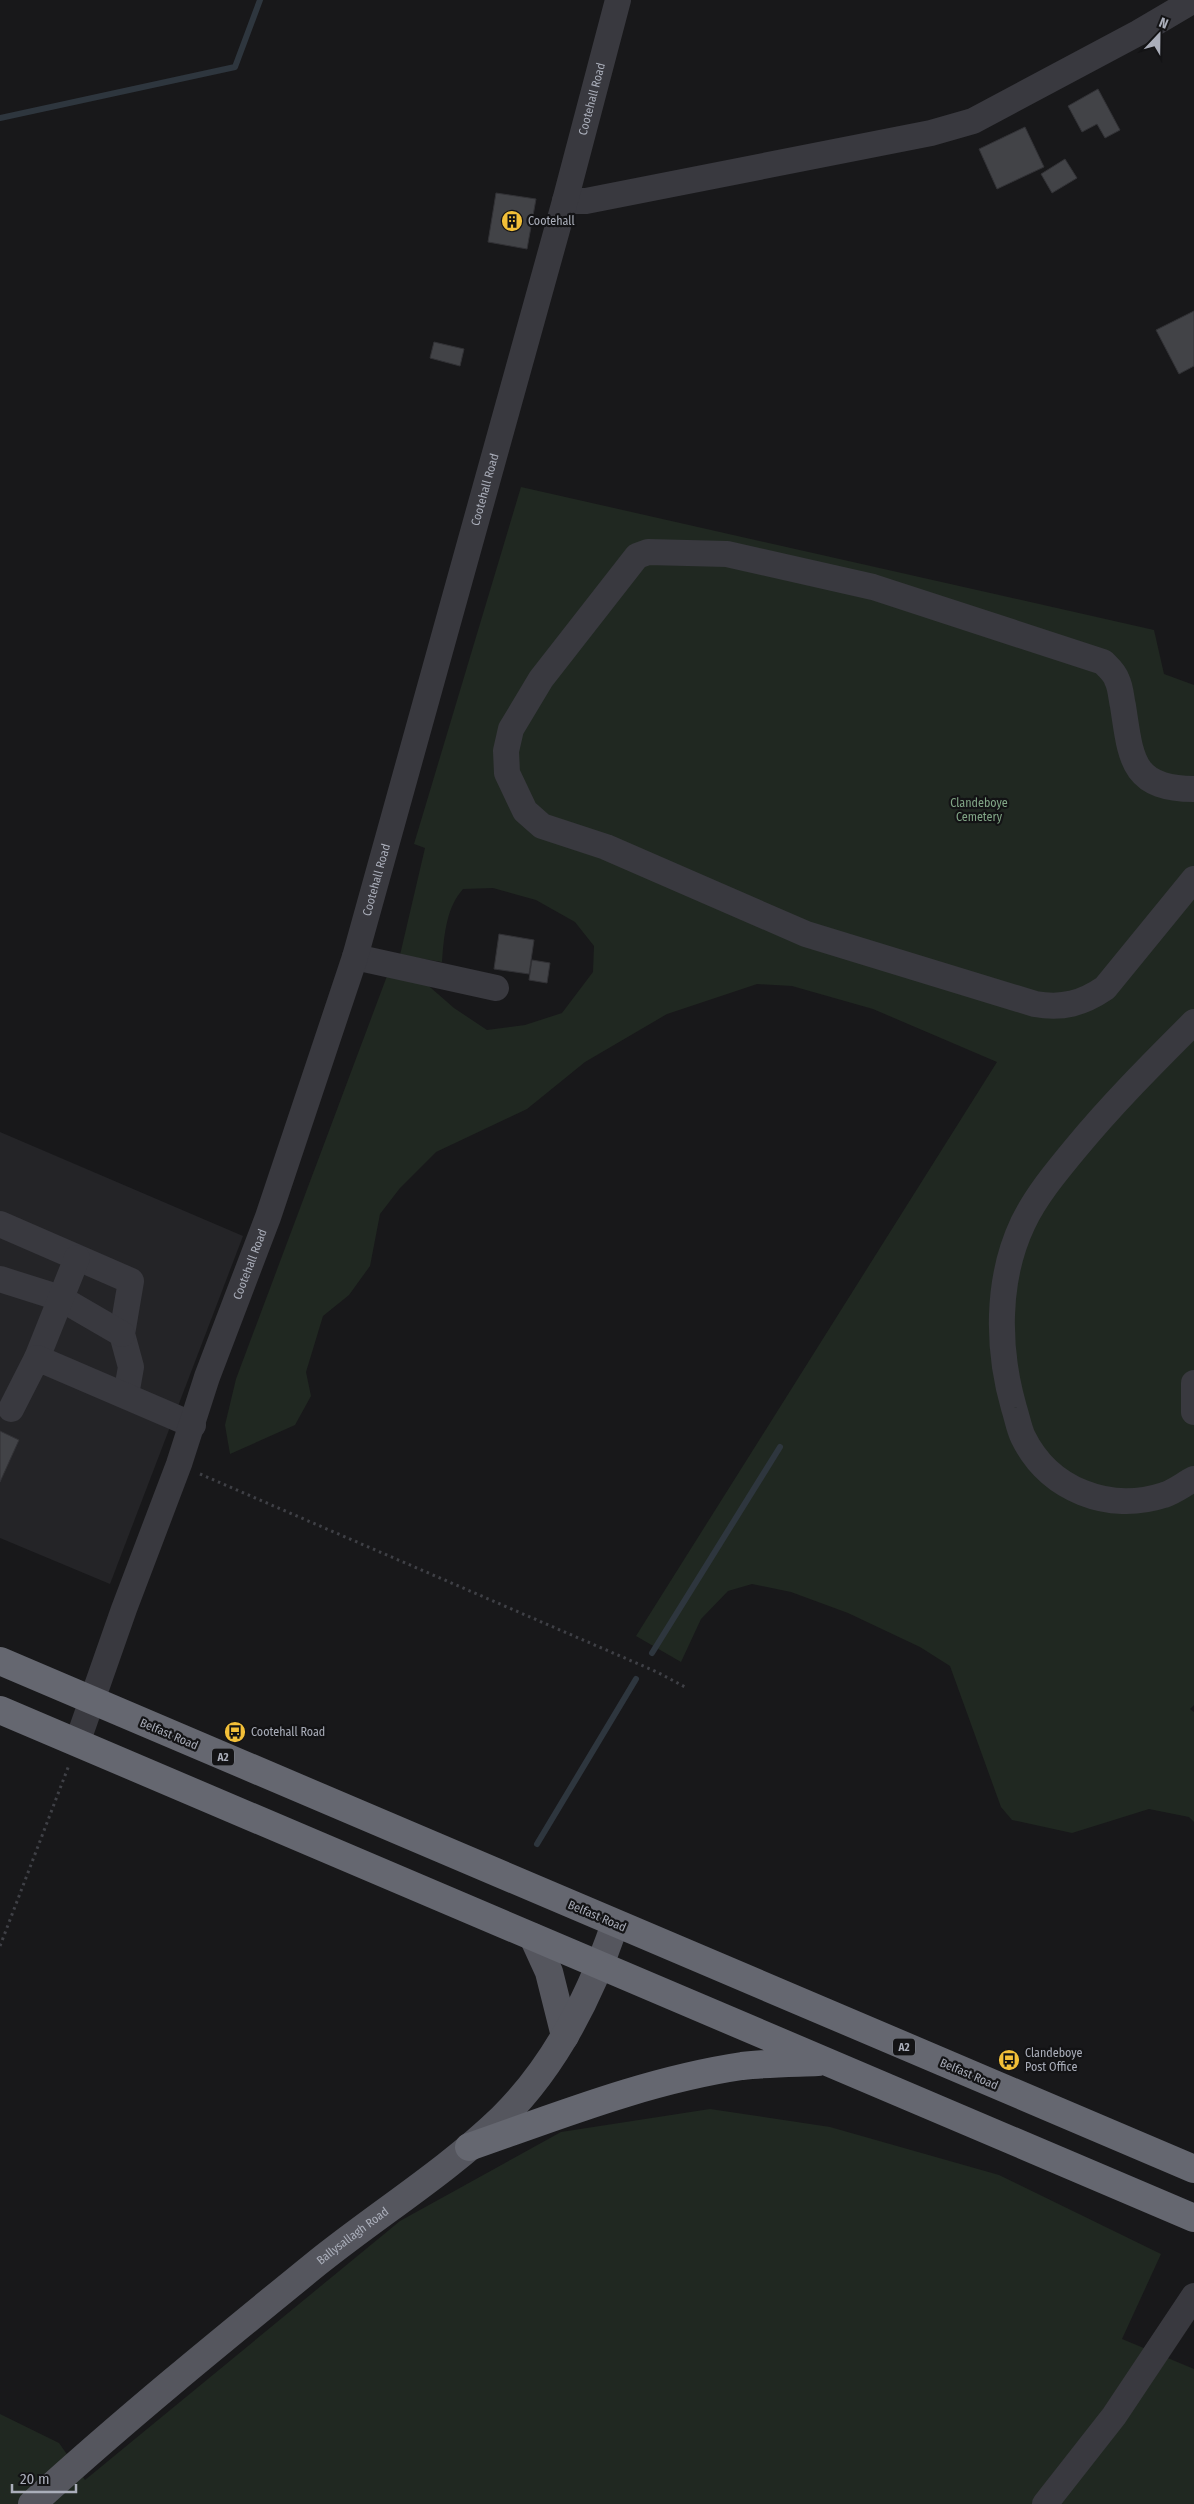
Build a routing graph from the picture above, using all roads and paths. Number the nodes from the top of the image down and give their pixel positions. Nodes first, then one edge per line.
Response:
1 (618, 0) edge
2 (1194, 0) edge
3 (566, 201) junction
4 (1194, 789) edge
5 (1194, 879) edge
6 (355, 957) junction
7 (496, 988) dead end
8 (1194, 1022) edge
9 (0, 1224) edge
10 (77, 1258) junction
11 (0, 1279) edge
12 (60, 1298) junction
13 (122, 1334) junction
14 (37, 1358) junction
15 (1194, 1382) edge
16 (126, 1395) junction
17 (11, 1409) dead end
18 (1194, 1412) edge
19 (193, 1425) junction
20 (179, 1464) junction
21 (1194, 1479) edge
22 (0, 1661) edge
23 (685, 1687) dead end
24 (91, 1701) junction
25 (0, 1710) edge
26 (77, 1743) junction
27 (615, 1924) junction
28 (533, 1936) junction
29 (0, 1946) edge
30 (601, 1965) junction
31 (565, 2036) junction
32 (827, 2062) junction
33 (469, 2147) junction
34 (1194, 2170) edge
35 (1194, 2218) edge
36 (1194, 2296) edge
37 (32, 2504) edge
38 (1045, 2504) edge

1 - 3 street, Cootehall Road
2 - 3 street
3 - 6 street, Cootehall Road
4 - 5 street
6 - 7 street
6 - 19 street, Cootehall Road
8 - 21 street
9 - 10 street
10 - 12 street
10 - 13 street
11 - 12 street
12 - 13 street
12 - 14 street
13 - 16 street
14 - 16 street
14 - 17 street
15 - 18 street
16 - 19 street
19 - 20 street, Cootehall Road
20 - 23 path
20 - 24 street, Cootehall Road
22 - 24 highway, Belfast Road / A2
24 - 26 street, Cootehall Road
24 - 27 highway, Belfast Road / A2
25 - 26 highway
26 - 28 highway
26 - 29 path
27 - 30 main road, Ballysallagh Road
27 - 34 highway, Belfast Road / A2
28 - 30 highway
28 - 31 main road
30 - 31 main road, Ballysallagh Road
30 - 32 highway
31 - 33 main road, Ballysallagh Road
32 - 33 highway
32 - 35 highway
33 - 37 main road, Ballysallagh Road
36 - 38 street

